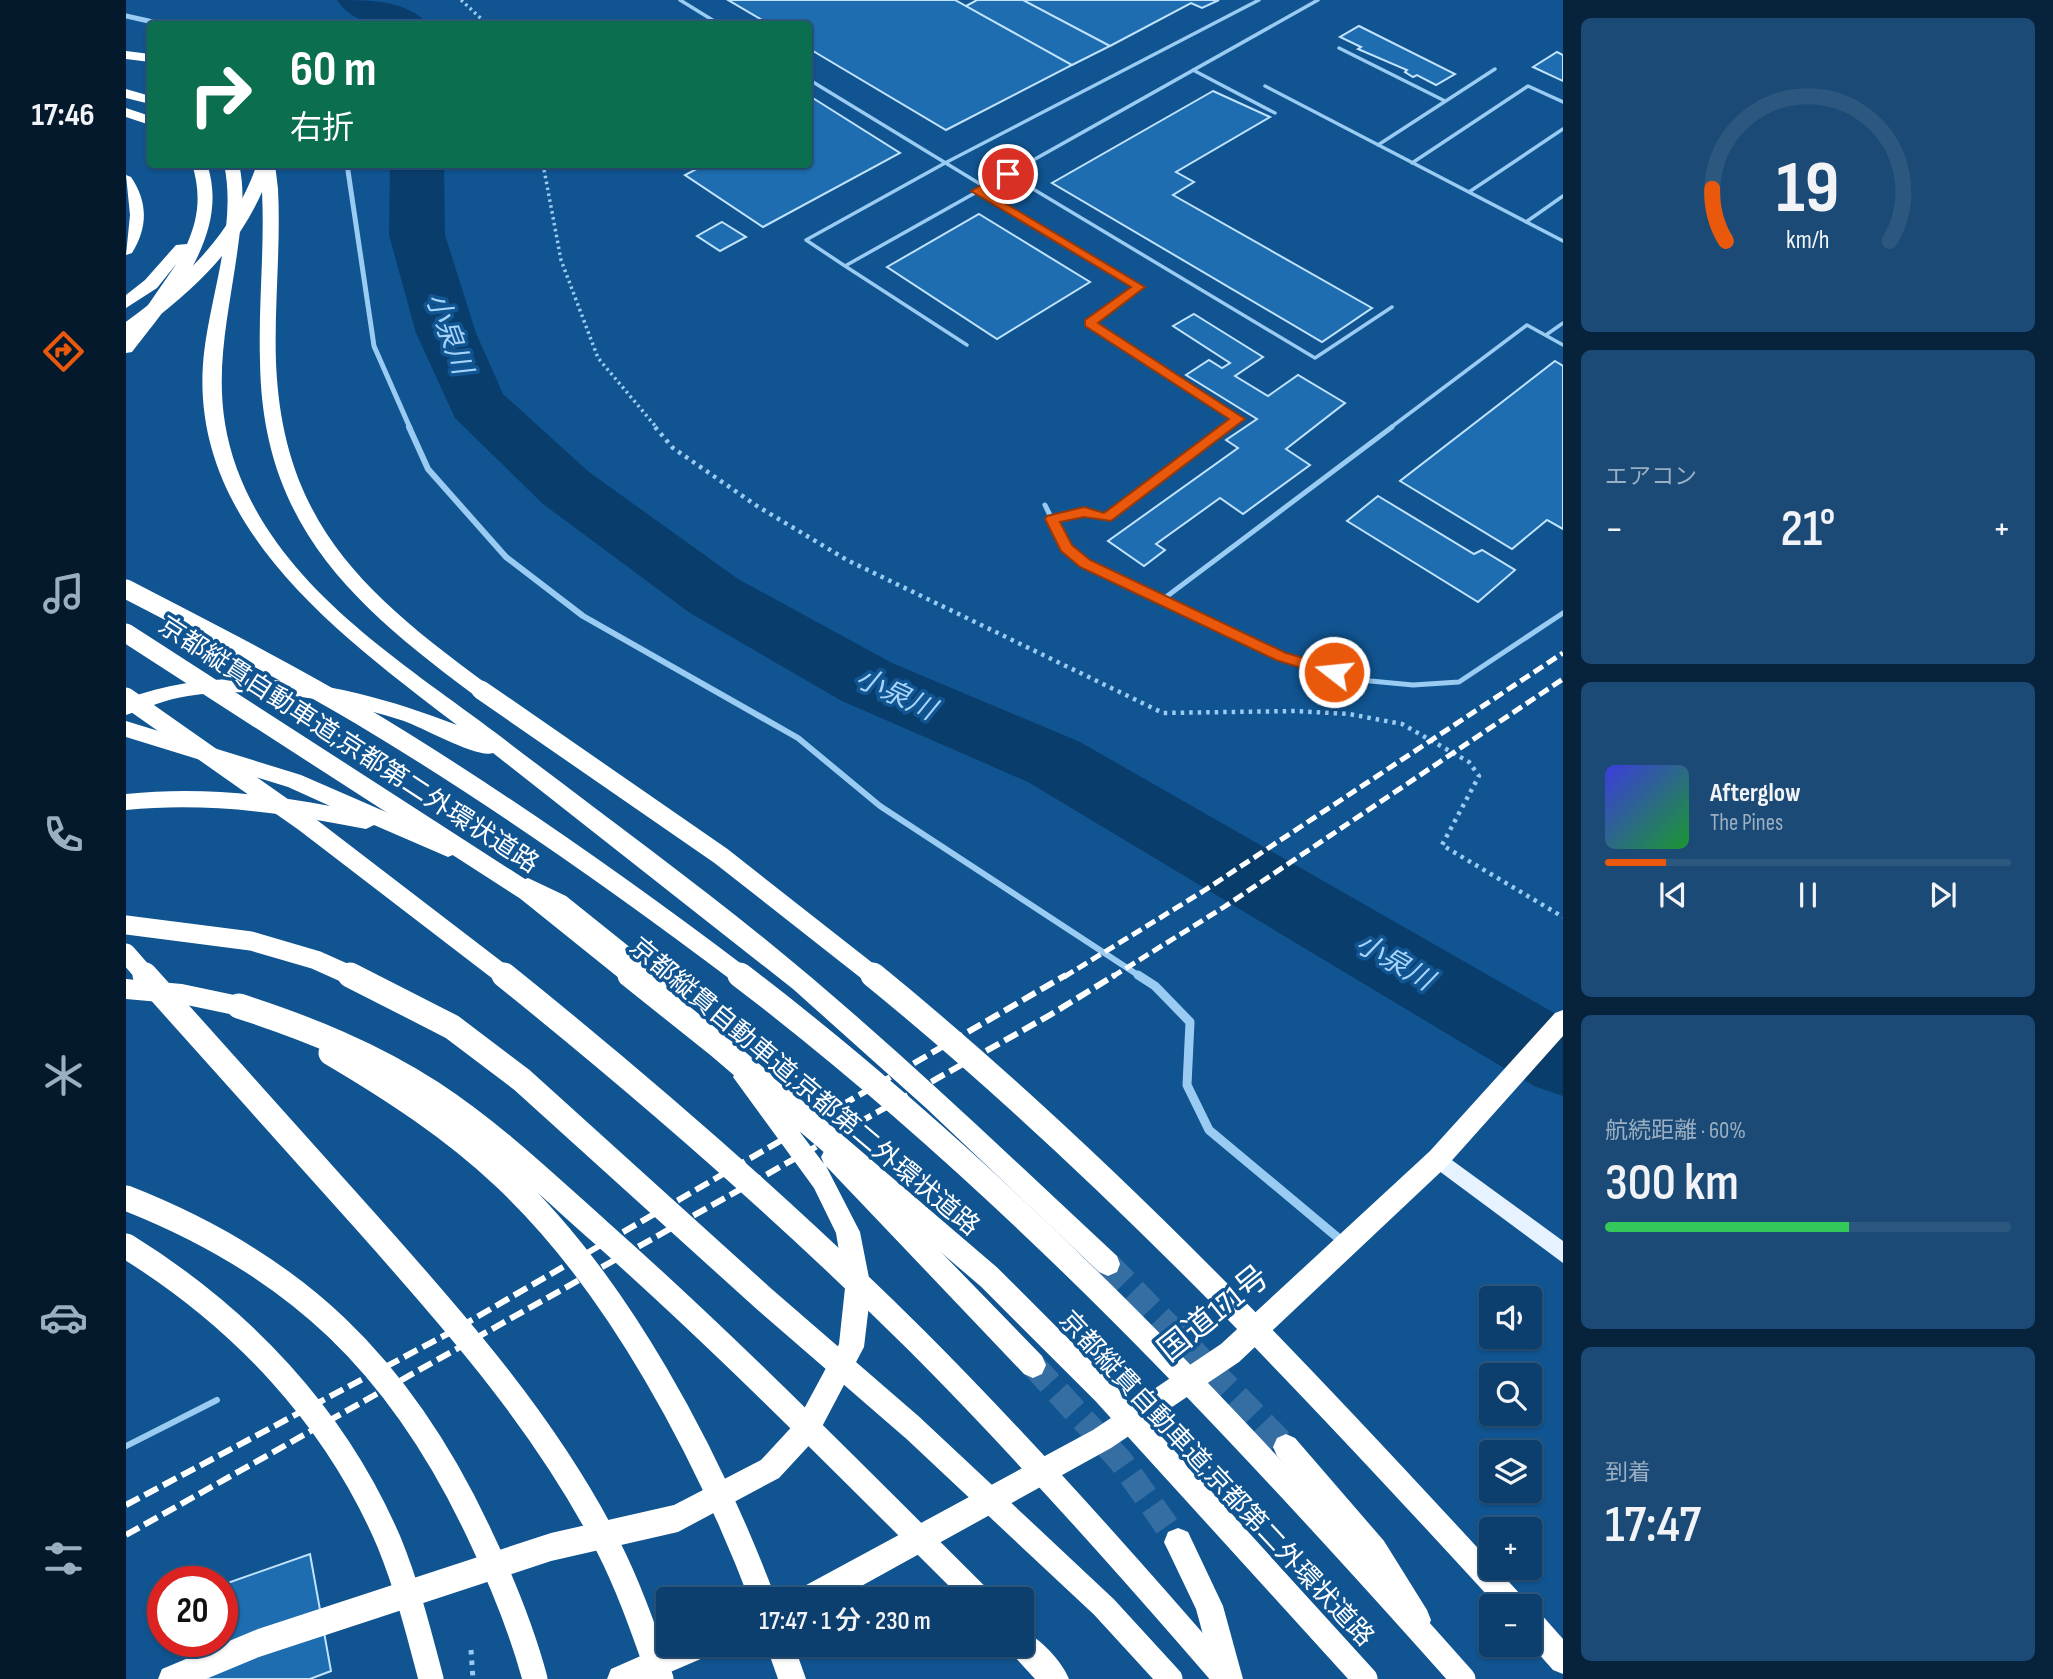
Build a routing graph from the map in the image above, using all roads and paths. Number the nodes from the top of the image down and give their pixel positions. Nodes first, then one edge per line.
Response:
1 (461, 0) edge
2 (680, 0) edge
3 (1259, 0) edge
4 (1318, 0) edge
5 (126, 16) edge
6 (148, 21) edge
7 (484, 21) edge
8 (714, 21) edge
9 (1339, 48) dead end
10 (126, 55) edge
11 (147, 58) edge
12 (1495, 69) dead end
13 (1193, 71) junction
14 (812, 81) edge
15 (1265, 86) dead end
16 (126, 93) edge
17 (147, 99) edge
18 (1446, 101) junction
19 (1563, 102) edge
20 (126, 112) edge
21 (1275, 113) dead end
22 (147, 120) edge
23 (1563, 129) edge
24 (1378, 145) junction
25 (945, 163) junction
26 (1412, 163) junction
27 (200, 168) edge
28 (232, 168) edge
29 (265, 168) edge
30 (266, 168) edge
31 (348, 168) edge
32 (544, 168) edge
33 (1008, 174) junction
34 (126, 180) edge
35 (985, 187) junction
36 (977, 191) junction
37 (1469, 192) junction
38 (1563, 196) edge
39 (204, 216) junction
40 (1526, 222) junction
41 (1563, 241) edge
42 (126, 250) edge
43 (845, 266) junction
44 (126, 303) edge
45 (1392, 307) dead end
46 (1563, 323) edge
47 (126, 331) edge
48 (1546, 335) junction
49 (967, 345) dead end
50 (1563, 345) edge
51 (126, 348) edge
52 (1045, 505) dead end
53 (1052, 519) junction
54 (126, 589) edge
55 (1162, 600) junction
56 (1563, 613) edge
57 (126, 633) edge
58 (126, 697) edge
59 (126, 706) edge
60 (126, 729) edge
61 (537, 776) junction
62 (126, 802) edge
63 (413, 831) junction
64 (1563, 917) edge
65 (126, 925) edge
66 (126, 953) edge
67 (126, 989) edge
68 (239, 1006) junction
69 (1563, 1020) edge
70 (703, 1021) junction
71 (1438, 1158) junction
72 (126, 1198) edge
73 (1346, 1245) junction
74 (126, 1246) edge
75 (1563, 1253) edge
76 (1108, 1264) tunnel mouth
77 (1033, 1365) tunnel mouth
78 (217, 1400) dead end
79 (126, 1446) edge
80 (1286, 1447) tunnel mouth
81 (1178, 1542) tunnel mouth
82 (758, 1587) edge
83 (831, 1587) edge
84 (968, 1587) edge
85 (1503, 1594) edge
86 (1542, 1636) edge
87 (471, 1650) dead end
88 (672, 1657) edge
89 (784, 1657) edge
90 (1034, 1657) edge
91 (1563, 1660) edge
92 (172, 1679) edge
93 (431, 1679) edge
94 (473, 1679) edge
95 (535, 1679) edge
96 (621, 1679) edge
97 (661, 1679) edge
98 (792, 1679) edge
99 (1055, 1679) edge
100 (1171, 1679) edge
101 (1228, 1679) edge
102 (1365, 1679) edge
103 (1445, 1679) edge
104 (1463, 1679) edge

1 - 7 path
2 - 8 lane
3 - 25 lane
4 - 13 lane
5 - 6 street
9 - 18 lane
10 - 11 highway
12 - 18 lane
13 - 21 lane
13 - 33 lane
14 - 25 lane
15 - 24 lane
16 - 17 highway
18 - 24 lane
19 - 26 lane
20 - 22 highway
23 - 37 lane
24 - 26 lane
25 - 35 lane
25 - 43 lane
26 - 37 lane
27 - 39 highway
28 - 61 highway
29 - 47 highway, bridge
30 - 85 highway, bridge
31 - 73 street
32 - 64 path
33 - 35 lane
33 - 45 lane
34 - 42 highway
35 - 36 lane
36 - 43 lane
36 - 53 lane
37 - 40 lane
38 - 40 lane
39 - 44 highway
39 - 51 highway
40 - 41 lane
43 - 49 lane
46 - 48 lane
48 - 50 lane
48 - 55 lane
52 - 53 lane
53 - 55 lane
54 - 104 highway, bridge
55 - 56 lane
57 - 102 highway, 京都縦貫自動車道;京都第二外環状道路, bridge
58 - 101 highway, bridge
59 - 61 highway, bridge
60 - 63 highway
61 - 76 highway
62 - 63 highway
63 - 70 highway
65 - 100 highway, bridge
66 - 97 highway, bridge
67 - 68 highway, bridge
68 - 82 highway, bridge
68 - 84 highway, bridge
69 - 71 highway, 国道171号
70 - 77 highway
70 - 92 highway
71 - 73 highway, 国道171号
71 - 75 main road
72 - 95 highway, bridge
73 - 83 highway, 国道171号
74 - 93 highway, bridge
78 - 79 lane
80 - 103 highway
81 - 101 highway
86 - 91 highway
87 - 94 path
88 - 96 highway
89 - 98 highway
90 - 99 highway

